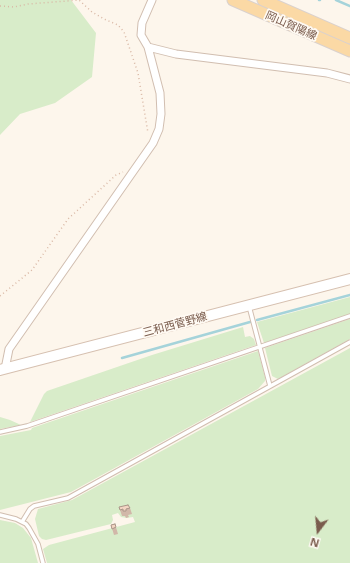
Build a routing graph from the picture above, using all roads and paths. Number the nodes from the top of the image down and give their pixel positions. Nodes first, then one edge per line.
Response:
1 (152, 0) edge
2 (233, 0) edge
3 (263, 0) edge
4 (0, 6) edge
5 (350, 38) edge
6 (148, 47) junction
7 (350, 51) edge
8 (350, 79) edge
9 (153, 143) junction
10 (134, 172) junction
11 (350, 279) edge
12 (0, 296) edge
13 (249, 305) junction
14 (350, 316) edge
15 (350, 342) edge
16 (260, 347) junction
17 (2, 370) edge
18 (270, 386) junction
19 (0, 432) edge
20 (0, 515) edge
21 (22, 522) junction
22 (43, 563) edge

1 - 6 street
2 - 7 main road, 岡山賀陽線
3 - 5 main road, 岡山賀陽線
4 - 9 path
6 - 8 street
6 - 9 street
9 - 10 street
10 - 12 path
10 - 17 street
11 - 13 main road, 三和西菅野線
13 - 16 lane
13 - 17 main road, 三和西菅野線
14 - 16 lane
15 - 18 lane
16 - 18 lane
16 - 19 lane
18 - 21 lane
20 - 21 lane
21 - 22 lane

